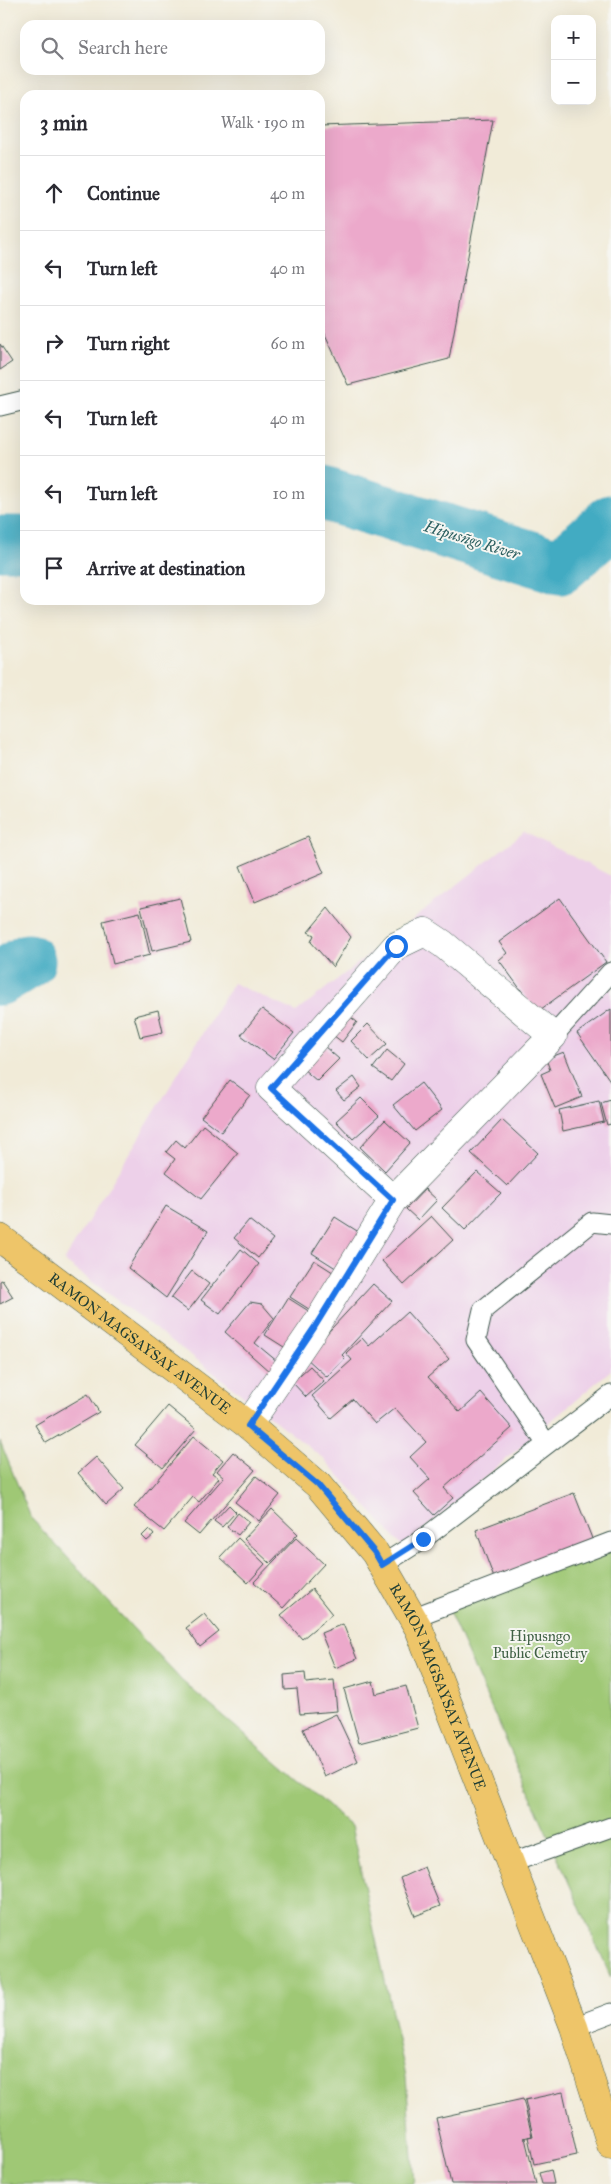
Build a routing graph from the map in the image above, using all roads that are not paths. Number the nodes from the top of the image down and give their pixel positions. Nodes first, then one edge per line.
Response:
1 (20, 398) edge
2 (0, 406) edge
3 (611, 972) edge
4 (553, 1036) junction
5 (393, 1200) junction
6 (611, 1224) edge
7 (0, 1238) edge
8 (611, 1395) edge
9 (248, 1426) junction
10 (546, 1443) junction
11 (611, 1542) edge
12 (382, 1565) junction
13 (412, 1618) junction
14 (611, 1827) edge
15 (510, 1863) junction
16 (611, 2013) edge
17 (574, 2026) junction
18 (611, 2145) edge

1 - 2 lane
3 - 4 lane
4 - 5 street
4 - 5 street
5 - 9 street
6 - 10 lane
7 - 9 main road, RAMON MAGSAYSAY AVENUE
8 - 10 lane
9 - 12 main road, RAMON MAGSAYSAY AVENUE
10 - 12 lane
11 - 13 lane
12 - 13 main road, RAMON MAGSAYSAY AVENUE
13 - 15 main road, RAMON MAGSAYSAY AVENUE
14 - 15 lane
15 - 17 main road, RAMON MAGSAYSAY AVENUE
16 - 17 lane
17 - 18 main road, RAMON MAGSAYSAY AVENUE

